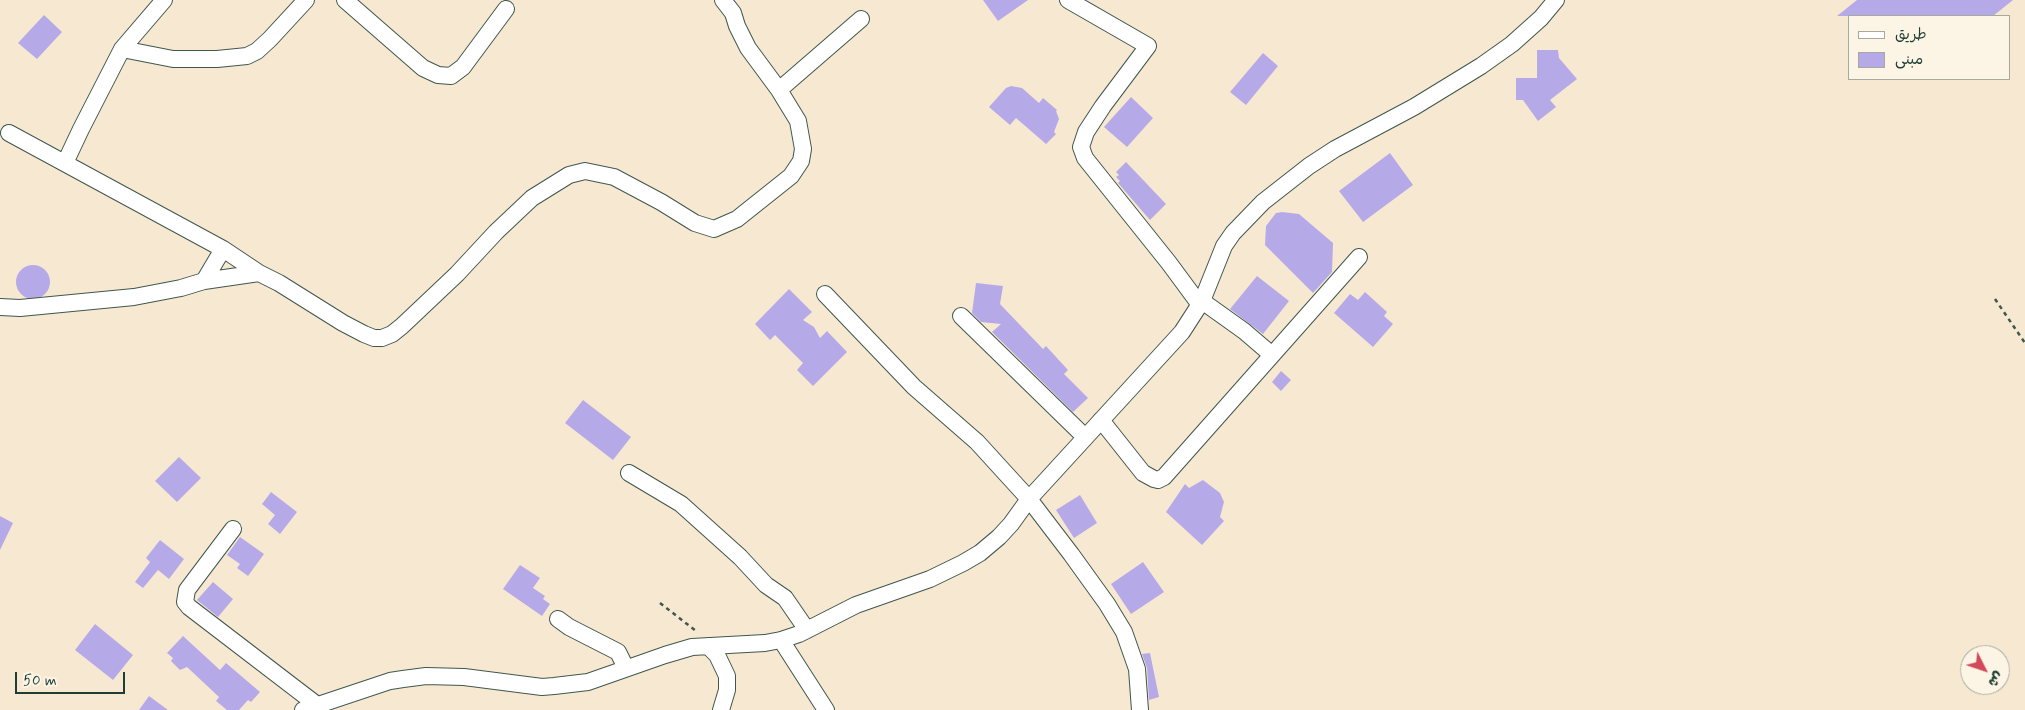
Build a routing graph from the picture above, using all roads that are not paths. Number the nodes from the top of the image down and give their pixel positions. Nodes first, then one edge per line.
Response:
1 (164, 0) edge
2 (306, 0) edge
3 (344, 0) edge
4 (723, 0) edge
5 (1068, 0) edge
6 (1556, 0) edge
7 (734, 7) edge
8 (506, 9) dead end
9 (861, 19) dead end
10 (122, 49) junction
11 (779, 90) junction
12 (9, 133) dead end
13 (65, 163) junction
14 (223, 249) junction
15 (1358, 258) dead end
16 (259, 273) junction
17 (204, 282) junction
18 (825, 294) dead end
19 (1201, 303) junction
20 (0, 307) edge
21 (961, 316) dead end
22 (1272, 355) junction
23 (1101, 420) junction
24 (1085, 436) junction
25 (629, 472) dead end
26 (1029, 499) junction
27 (233, 529) dead end
28 (558, 619) dead end
29 (807, 630) junction
30 (781, 640) junction
31 (708, 646) junction
32 (626, 668) junction
33 (310, 708) edge
34 (721, 710) edge
35 (826, 710) edge
36 (1140, 710) edge

1 - 10 street
2 - 10 street
3 - 8 street
4 - 7 street
5 - 19 street
6 - 19 street
7 - 11 street
9 - 11 street
10 - 13 street
11 - 16 street
12 - 13 street
13 - 14 street
14 - 16 street
14 - 17 street
15 - 22 street
16 - 17 street
17 - 20 street
18 - 26 street
19 - 22 street
19 - 23 street
21 - 24 street
22 - 23 street
23 - 24 street
24 - 26 street
25 - 29 street
26 - 29 street
26 - 36 street
27 - 33 street
28 - 32 street
29 - 30 street
30 - 31 street
30 - 35 street
31 - 32 street
31 - 34 street
32 - 33 street

